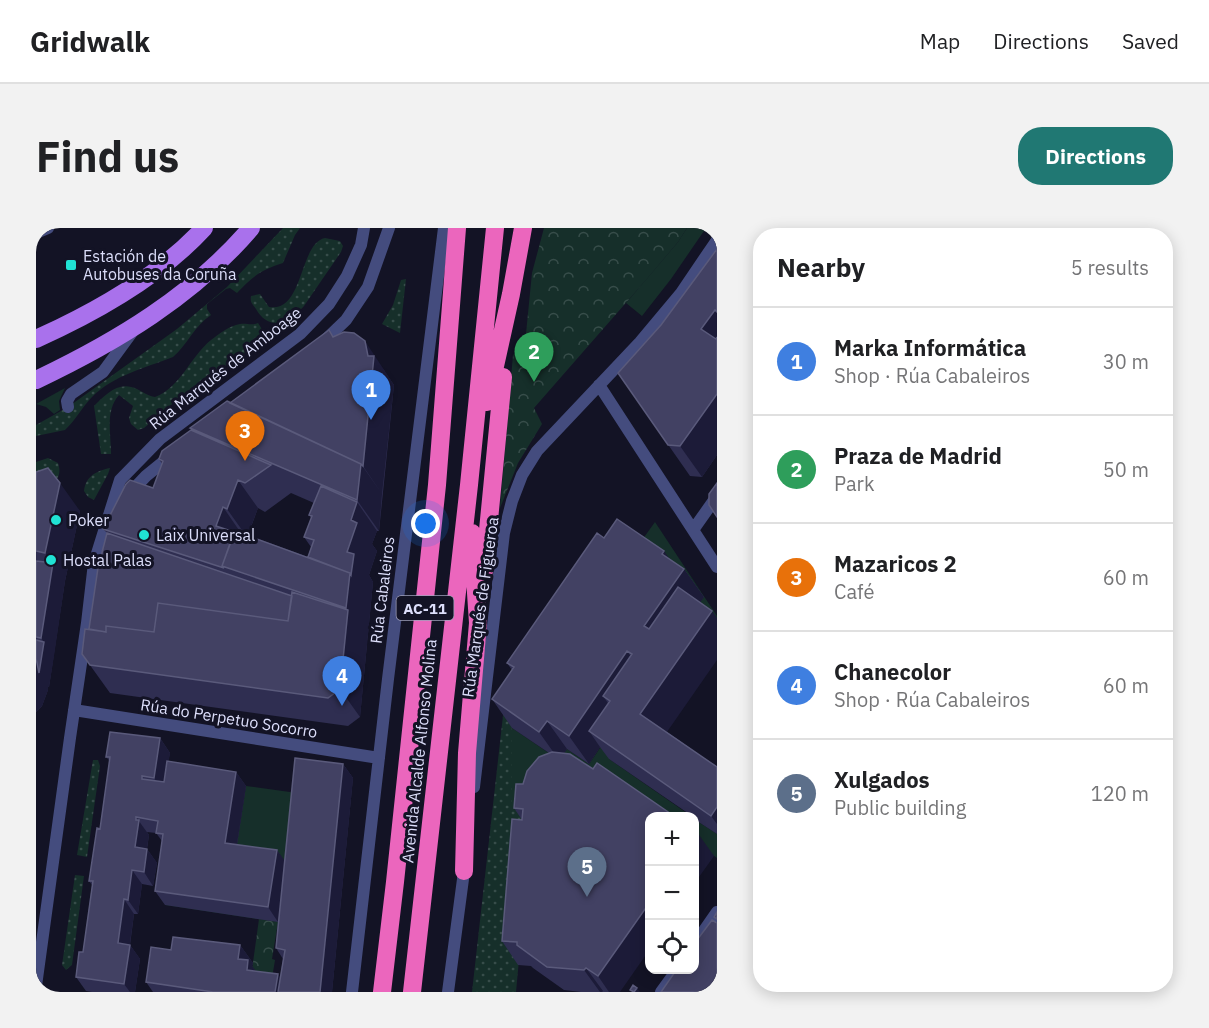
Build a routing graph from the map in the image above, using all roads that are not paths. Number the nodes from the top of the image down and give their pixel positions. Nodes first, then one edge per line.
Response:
1 (48, 228) edge
2 (204, 228) edge
3 (251, 228) edge
4 (364, 228) edge
5 (389, 228) edge
6 (444, 228) edge
7 (457, 228) edge
8 (495, 228) edge
9 (523, 228) edge
10 (36, 233) edge
11 (717, 240) edge
12 (511, 294) junction
13 (136, 327) junction
14 (36, 339) edge
15 (314, 350) edge
16 (36, 380) edge
17 (600, 385) junction
18 (68, 406) dead end
19 (181, 447) edge
20 (469, 485) junction
21 (717, 496) edge
22 (108, 515) junction
23 (693, 530) junction
24 (717, 567) edge
25 (478, 623) junction
26 (74, 710) junction
27 (379, 758) junction
28 (464, 871) junction
29 (717, 912) edge
30 (699, 938) edge
31 (674, 974) edge
32 (36, 986) edge
33 (352, 992) edge
34 (382, 992) edge
35 (412, 992) edge
36 (448, 992) edge
37 (661, 992) edge

1 - 10 street
2 - 14 main road
3 - 13 main road
4 - 22 street, Rúa Marqués de Amboage
5 - 15 street
6 - 27 street, Rúa Cabaleiros
7 - 34 highway, Avenida Alcalde Alfonso Molina / AC-11
8 - 20 highway, Avenida Alcalde Alfonso Molina / AC-11
9 - 12 highway
11 - 17 street, Rúa Marqués de Figueroa
12 - 20 highway
12 - 25 highway
13 - 16 main road
13 - 18 street
17 - 23 street
17 - 28 street, Rúa Marqués de Figueroa
19 - 22 street, Rúa Marqués de Amboage
20 - 25 highway
20 - 35 highway, Avenida Alcalde Alfonso Molina / AC-11
21 - 23 street
22 - 26 street, Rúa Marqués de Amboage
23 - 24 street
25 - 28 highway
26 - 27 street, Rúa do Perpetuo Socorro
26 - 32 street, Rúa Marqués de Amboage
27 - 33 street, Rúa Cabaleiros
28 - 36 street, Rúa Marqués de Figueroa
29 - 30 street
31 - 37 street

